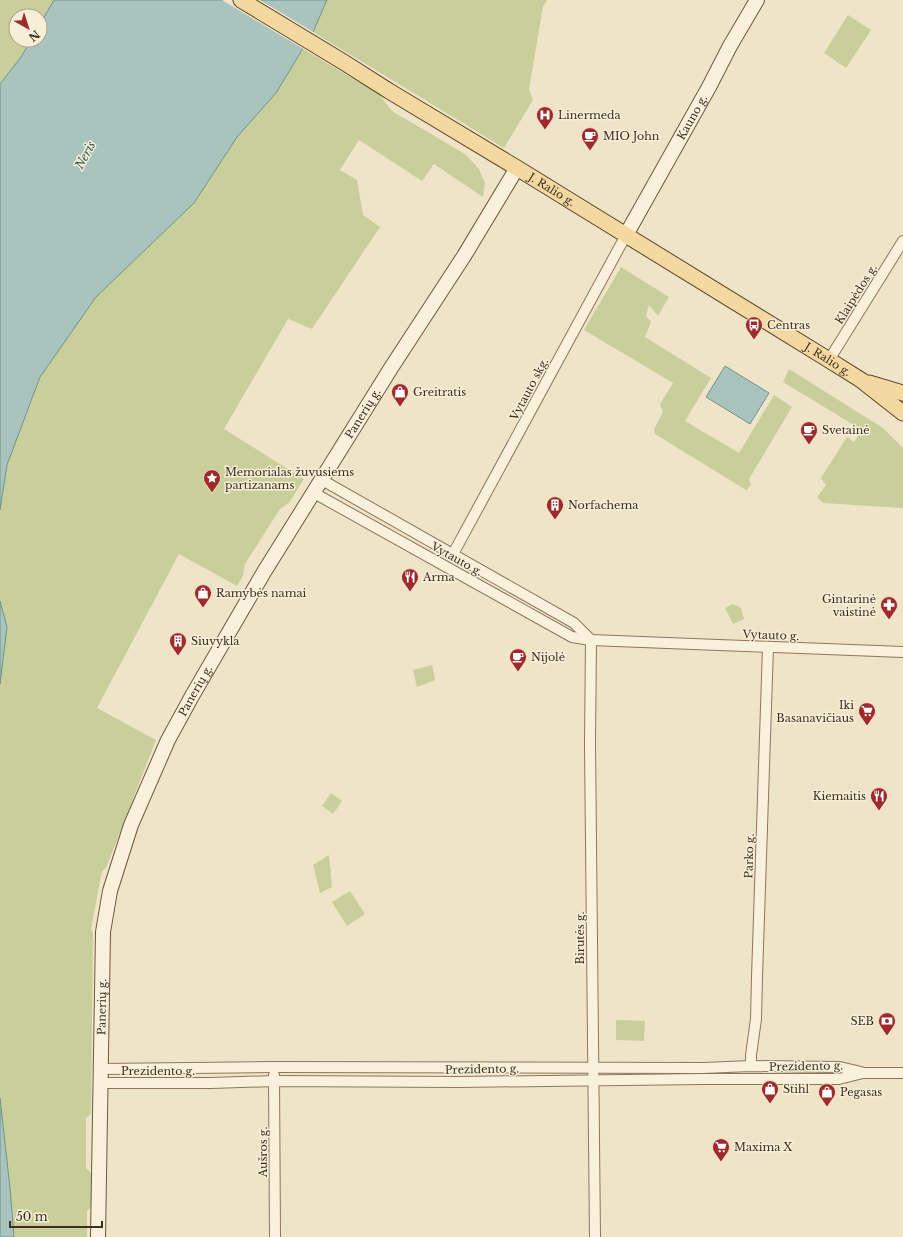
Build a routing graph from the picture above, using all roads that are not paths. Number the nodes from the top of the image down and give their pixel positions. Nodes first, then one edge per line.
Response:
1 (241, 0) edge
2 (757, 0) edge
3 (517, 168) junction
4 (626, 235) junction
5 (903, 241) edge
6 (829, 360) junction
7 (861, 380) junction
8 (903, 393) edge
9 (903, 413) edge
10 (322, 480) junction
11 (314, 493) junction
12 (453, 554) junction
13 (591, 640) junction
14 (768, 647) junction
15 (903, 652) edge
16 (752, 1066) junction
17 (274, 1067) junction
18 (593, 1068) junction
19 (101, 1069) junction
20 (863, 1073) junction
21 (903, 1073) edge
22 (593, 1080) junction
23 (274, 1081) junction
24 (101, 1083) junction
25 (98, 1237) edge
26 (275, 1237) edge
27 (595, 1237) edge

1 - 3 main road, J. Ralio g.
2 - 4 street, Kauno g.
3 - 4 main road, J. Ralio g.
3 - 10 street, Panerių g.
4 - 6 main road, J. Ralio g.
4 - 12 street, Vytauto skg.
5 - 6 street, Klaipėdos g.
6 - 7 main road, J. Ralio g.
7 - 8 main road, J. Ralio g.
7 - 9 main road, J. Ralio g.
10 - 11 street, Panerių g.
10 - 12 street, Vytauto g.
11 - 13 street, Vytauto g.
11 - 19 street, Panerių g.
12 - 13 street, Vytauto g.
13 - 14 street, Vytauto g.
13 - 18 street, Birutės g.
14 - 15 street, Vytauto g.
14 - 16 street, Parko g.
16 - 18 street, Prezidento g.
16 - 20 street, Prezidento g.
17 - 18 street, Prezidento g.
17 - 19 street, Prezidento g.
17 - 23 street, Aušros g.
18 - 22 street, Birutės g.
19 - 24 street, Panerių g.
20 - 21 street, Prezidento g.
20 - 22 street, Prezidento g.
22 - 23 street, Prezidento g.
22 - 27 street, Birutės g.
23 - 24 street, Prezidento g.
23 - 26 street, Aušros g.
24 - 25 street, Panerių g.

